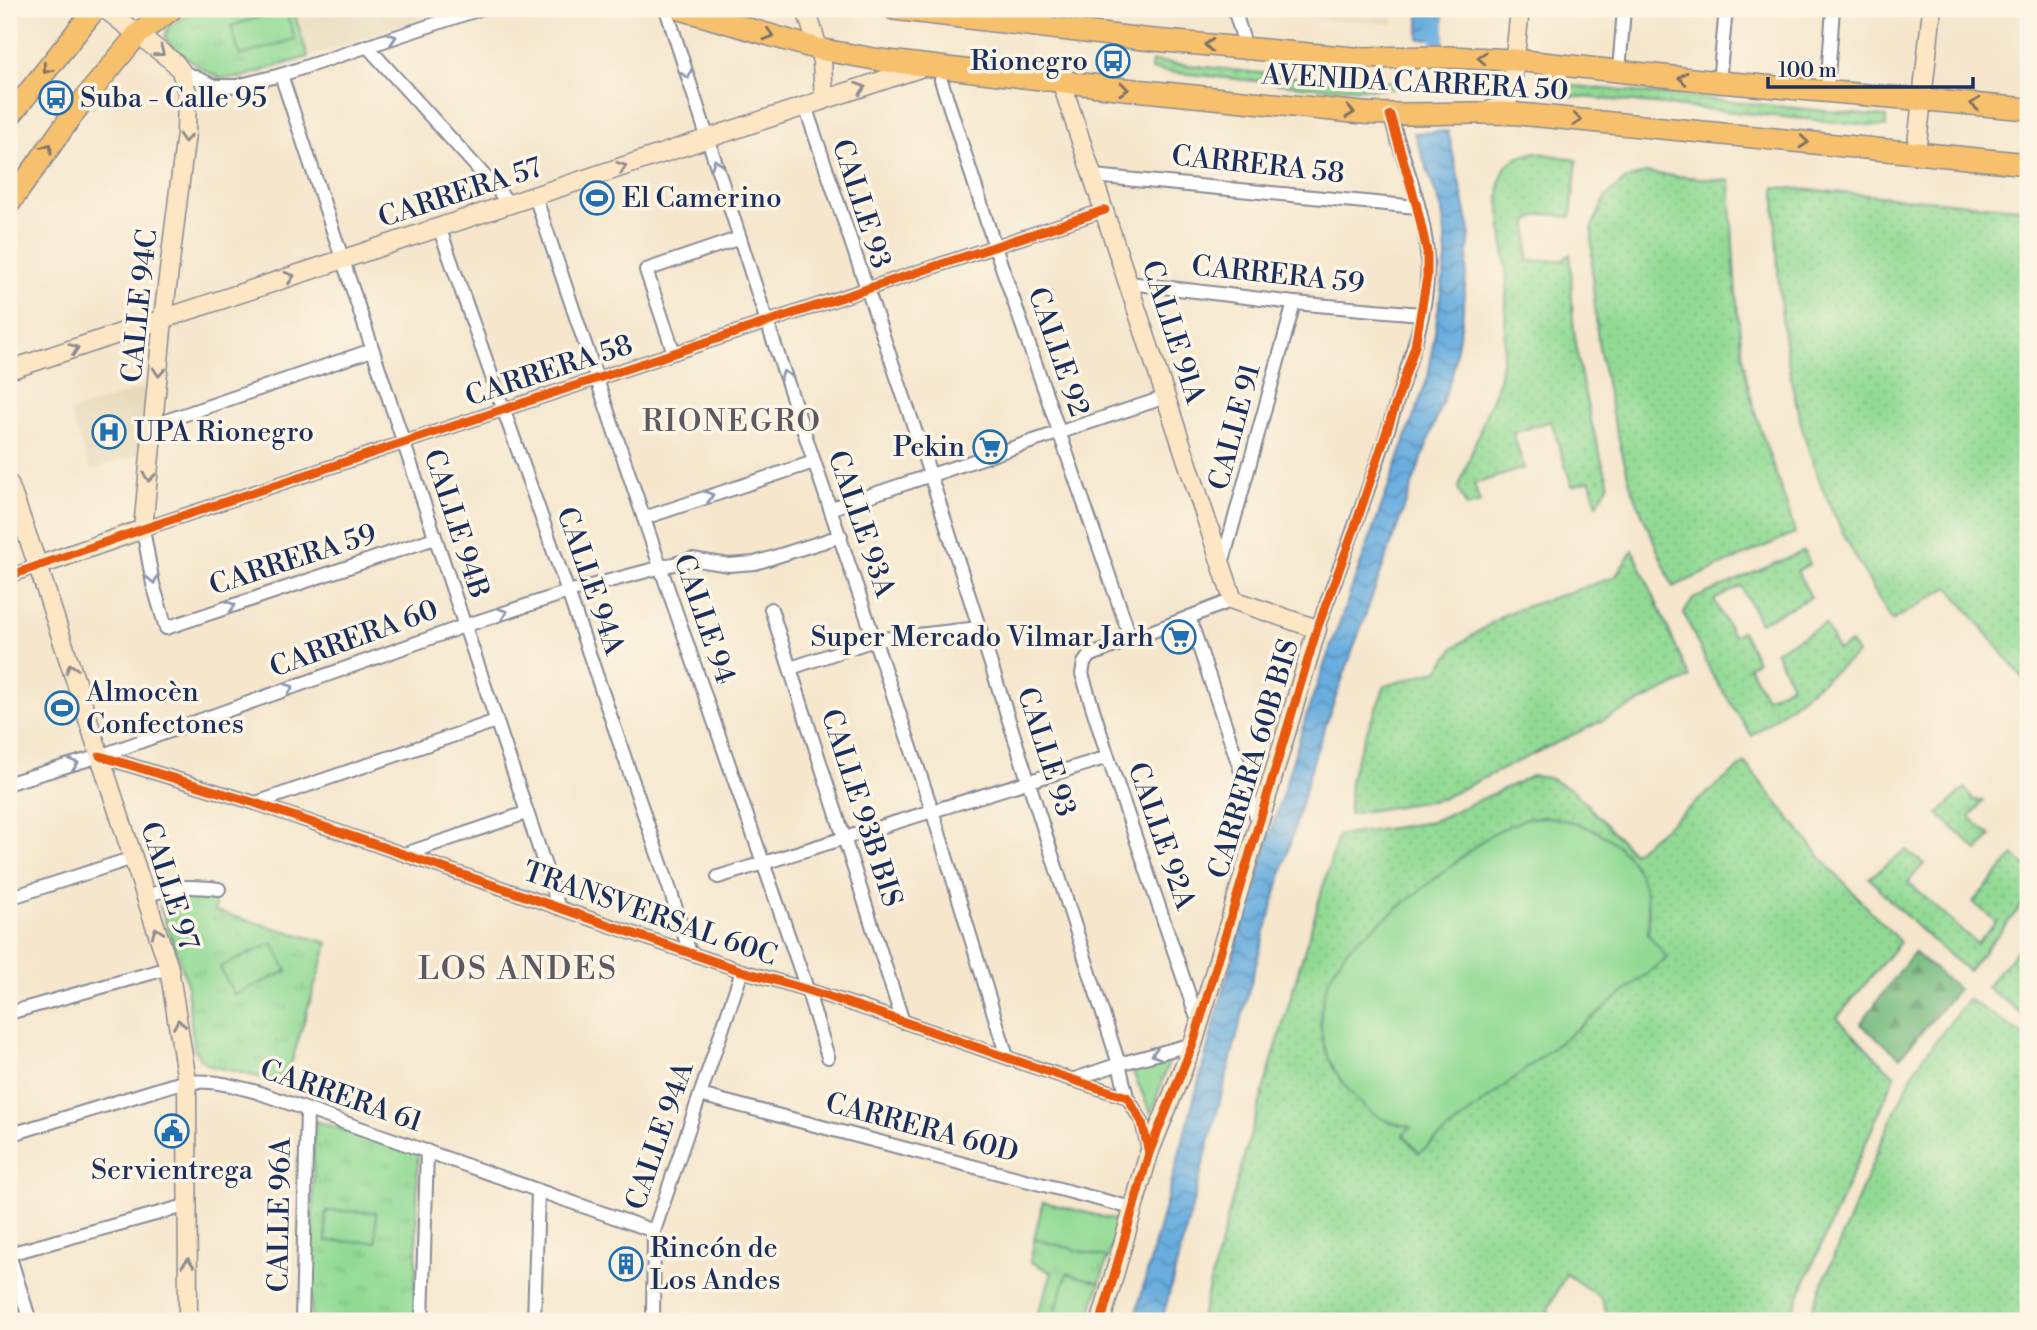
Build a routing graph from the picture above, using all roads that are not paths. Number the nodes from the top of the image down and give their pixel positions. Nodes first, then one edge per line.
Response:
1 (95, 9) edge
2 (105, 9) edge
3 (172, 9) edge
4 (480, 9) edge
5 (666, 9) edge
6 (680, 9) edge
7 (806, 9) edge
8 (894, 9) edge
9 (1234, 9) edge
10 (1520, 9) edge
11 (1624, 9) edge
12 (1726, 9) edge
13 (1833, 9) edge
14 (1932, 9) edge
15 (138, 34) junction
16 (367, 46) junction
17 (1246, 48) junction
18 (818, 49) junction
19 (1515, 60) junction
20 (181, 71) junction
21 (1619, 71) junction
22 (934, 73) junction
23 (281, 75) junction
24 (1060, 81) junction
25 (1718, 82) junction
26 (1827, 91) junction
27 (824, 100) junction
28 (1922, 100) junction
29 (805, 106) junction
30 (2028, 109) edge
31 (1486, 112) junction
32 (1390, 115) junction
33 (9, 117) edge
34 (708, 138) junction
35 (1916, 153) junction
36 (2028, 164) edge
37 (1094, 176) junction
38 (535, 196) junction
39 (9, 204) edge
40 (510, 204) junction
41 (1417, 207) junction
42 (1105, 210) junction
43 (439, 228) junction
44 (740, 238) junction
45 (995, 247) junction
46 (342, 260) junction
47 (1129, 283) junction
48 (866, 290) junction
49 (1294, 303) junction
50 (1421, 314) junction
51 (163, 319) junction
52 (767, 322) junction
53 (372, 350) junction
54 (674, 353) junction
55 (9, 370) edge
56 (597, 379) junction
57 (1166, 397) junction
58 (504, 410) junction
59 (154, 425) junction
60 (1059, 430) junction
61 (403, 443) junction
62 (814, 461) junction
63 (930, 474) junction
64 (9, 484) edge
65 (832, 508) junction
66 (644, 518) junction
67 (143, 529) junction
68 (841, 536) junction
69 (435, 538) junction
70 (1222, 564) junction
71 (38, 566) junction
72 (660, 566) junction
73 (9, 576) edge
74 (568, 592) junction
75 (1233, 600) junction
76 (771, 609) dead end
77 (1189, 617) junction
78 (464, 626) junction
79 (166, 628) joint
80 (979, 628) junction
81 (1317, 629) junction
82 (1131, 639) junction
83 (874, 640) junction
84 (791, 668) junction
85 (496, 722) junction
86 (100, 756) junction
87 (1108, 757) junction
88 (1028, 782) junction
89 (9, 783) edge
90 (255, 803) junction
91 (932, 810) junction
92 (526, 813) junction
93 (1258, 822) junction
94 (845, 836) junction
95 (405, 854) junction
96 (133, 858) junction
97 (764, 861) junction
98 (718, 877) dead end
99 (219, 889) dead end
100 (145, 897) junction
101 (9, 898) edge
102 (559, 908) junction
103 (690, 953) junction
104 (169, 968) junction
105 (742, 971) junction
106 (807, 989) junction
107 (9, 1013) edge
108 (903, 1023) junction
109 (1199, 1024) junction
110 (1193, 1044) junction
111 (828, 1057) dead end
112 (1007, 1057) junction
113 (1119, 1064) junction
114 (1072, 1080) junction
115 (187, 1081) junction
116 (700, 1096) junction
117 (1127, 1097) junction
118 (307, 1110) junction
119 (9, 1135) edge
120 (427, 1151) junction
121 (1149, 1153) junction
122 (538, 1192) junction
123 (189, 1205) junction
124 (1132, 1208) junction
125 (654, 1231) junction
126 (9, 1254) edge
127 (30, 1321) edge
128 (188, 1321) edge
129 (302, 1321) edge
130 (422, 1321) edge
131 (534, 1321) edge
132 (653, 1321) edge
133 (1101, 1321) edge

1 -> 33 main road
2 - 15 street
3 - 15 main road
16 -> 4 street
5 -> 34 street, CALLE 93A
6 -> 18 main road, AVENIDA CARRERA 50
7 - 18 street
17 -> 8 main road, AVENIDA CARRERA 50
9 - 17 street
10 - 19 street
11 - 21 street
12 - 25 street
13 - 26 street
14 - 28 street
15 -> 20 street
39 -> 15 main road
16 - 23 street
16 - 40 street
19 -> 17 main road, AVENIDA CARRERA 50
18 - 22 main road, AVENIDA CARRERA 50
18 - 27 street
19 - 21 main road, AVENIDA CARRERA 50
19 - 31 street
20 - 23 street
20 -> 51 street, CALLE 94C
25 -> 21 main road, AVENIDA CARRERA 50
22 - 24 main road, AVENIDA CARRERA 50
27 -> 22 street, CARRERA 57
22 - 45 street, CALLE 92
23 - 46 street, CALLE 94B
24 -> 32 main road, AVENIDA CARRERA 50
24 - 37 street, CALLE 91A
25 - 26 main road, AVENIDA CARRERA 50
26 - 28 main road, AVENIDA CARRERA 50
27 - 29 street, CARRERA 57
30 -> 28 main road, AVENIDA CARRERA 50
28 - 35 street
29 - 34 street, CARRERA 57
29 - 48 street, CALLE 93
31 - 32 main road, AVENIDA CARRERA 50
31 -> 35 main road, AVENIDA CARRERA 50
32 - 41 street, CARRERA 60B BIS
38 -> 34 street, CARRERA 57
44 -> 34 street, CALLE 93A
35 - 36 main road, AVENIDA CARRERA 50
37 - 41 street, CARRERA 58
37 - 42 street, CALLE 91A
38 - 40 street, CARRERA 57
38 - 56 street, CALLE 94
40 - 43 street, CARRERA 57
41 - 50 street, CARRERA 60B BIS
42 - 45 street, CARRERA 58
42 - 47 street, CALLE 91A
43 - 46 street, CARRERA 57
43 - 58 street, CALLE 94A
44 - 52 street, CALLE 93A
44 - 54 street
45 - 48 street, CARRERA 58
45 - 60 street, CALLE 92
51 -> 46 street, CARRERA 57
46 - 53 street, CALLE 94B
47 - 49 street, CARRERA 59
47 - 57 street, CALLE 91A
48 - 52 street, CARRERA 58
48 - 63 street, CALLE 93
49 - 50 street, CARRERA 59
49 - 70 street, CALLE 91
50 - 81 street, CARRERA 60B BIS
55 -> 51 street, CARRERA 57
51 -> 59 street, CALLE 94C
52 - 54 street, CARRERA 58
62 -> 52 street, CALLE 93A
53 - 59 street
53 - 61 street, CALLE 94B
54 - 56 street, CARRERA 58
56 - 58 street, CARRERA 58
56 - 66 street, CALLE 94
57 - 60 street
57 - 70 street, CALLE 91A
58 - 61 street, CARRERA 58
58 - 74 street, CALLE 94A
59 -> 67 street, CALLE 94C
60 - 63 street
60 - 82 street, CALLE 92
61 - 67 street, CARRERA 58
61 - 69 street, CALLE 94B
62 - 65 street, CALLE 93A
66 -> 62 street
63 - 65 street
63 - 80 street, CALLE 93
64 - 71 street, CALLE 97
65 - 68 street, CALLE 93A
66 - 72 street, CALLE 94
67 - 71 street, CARRERA 58
67 -> 79 street, CALLE 94C
68 - 72 street, CARRERA 60
68 - 83 street, CALLE 93A
69 - 78 street, CALLE 94B
79 -> 69 street, CARRERA 59
70 - 75 street, CALLE 91A
71 - 73 street, CARRERA 58
86 -> 71 street, CALLE 97
72 - 74 street, CARRERA 60
72 - 97 street, CALLE 94
78 -> 74 street, CARRERA 60
74 - 103 street, CALLE 94A
75 - 77 street
75 - 81 street
76 - 84 street, CALLE 93B BIS
77 - 82 street
77 - 93 street
78 - 85 street, CALLE 94B
86 -> 78 street, CARRERA 60
80 - 83 street
80 - 88 street, CALLE 93
81 - 93 street, CARRERA 60B BIS
82 - 87 street, CALLE 92A
83 - 84 street
83 - 91 street, CALLE 93A
84 - 94 street, CALLE 93B BIS
85 - 90 street
85 - 92 street, CALLE 94B
89 -> 86 street, CARRERA 60
86 - 90 street, TRANSVERSAL 60C
86 - 96 street, CALLE 97
87 - 88 street
87 - 109 street, CALLE 92A
88 - 91 street
88 - 113 street, CALLE 93
90 - 95 street, TRANSVERSAL 60C
91 - 94 street
91 - 112 street, CALLE 93A
92 - 95 street
92 - 102 street, CALLE 94B
93 - 109 street, CARRERA 60B BIS
94 - 97 street
94 - 108 street, CALLE 93B BIS
95 - 102 street, TRANSVERSAL 60C
96 - 100 street, CALLE 97
96 - 101 street
97 - 98 street
97 - 106 street, CALLE 94
99 - 100 street
104 -> 100 street, CALLE 97
102 - 103 street, TRANSVERSAL 60C
103 - 105 street, TRANSVERSAL 60C
104 - 107 street
115 -> 104 street, CALLE 97
105 - 106 street, TRANSVERSAL 60C
105 - 116 street, CALLE 94A
106 - 108 street, TRANSVERSAL 60C
106 - 111 street, CALLE 94
108 - 112 street, TRANSVERSAL 60C
109 - 110 street, CARRERA 60B BIS
110 -> 113 street
110 - 121 street, CARRERA 60B BIS
112 - 114 street, TRANSVERSAL 60C
113 - 114 street
113 - 117 street, CALLE 93
114 - 117 street, TRANSVERSAL 60C
115 - 118 street, CARRERA 61
115 - 119 street, CARRERA 61
115 - 123 street, CALLE 97
116 - 124 street, CARRERA 60D
116 - 125 street, CALLE 94A
117 - 121 street
118 - 120 street, CARRERA 61
118 - 129 street, CALLE 96A
120 - 122 street, CARRERA 61
120 - 130 street
121 - 124 street, CARRERA 60B BIS
122 - 125 street, CARRERA 61
122 - 131 street
123 - 126 street
128 -> 123 street, CALLE 97
124 - 133 street, CARRERA 60B BIS
125 - 132 street, CALLE 94A
126 - 127 street

